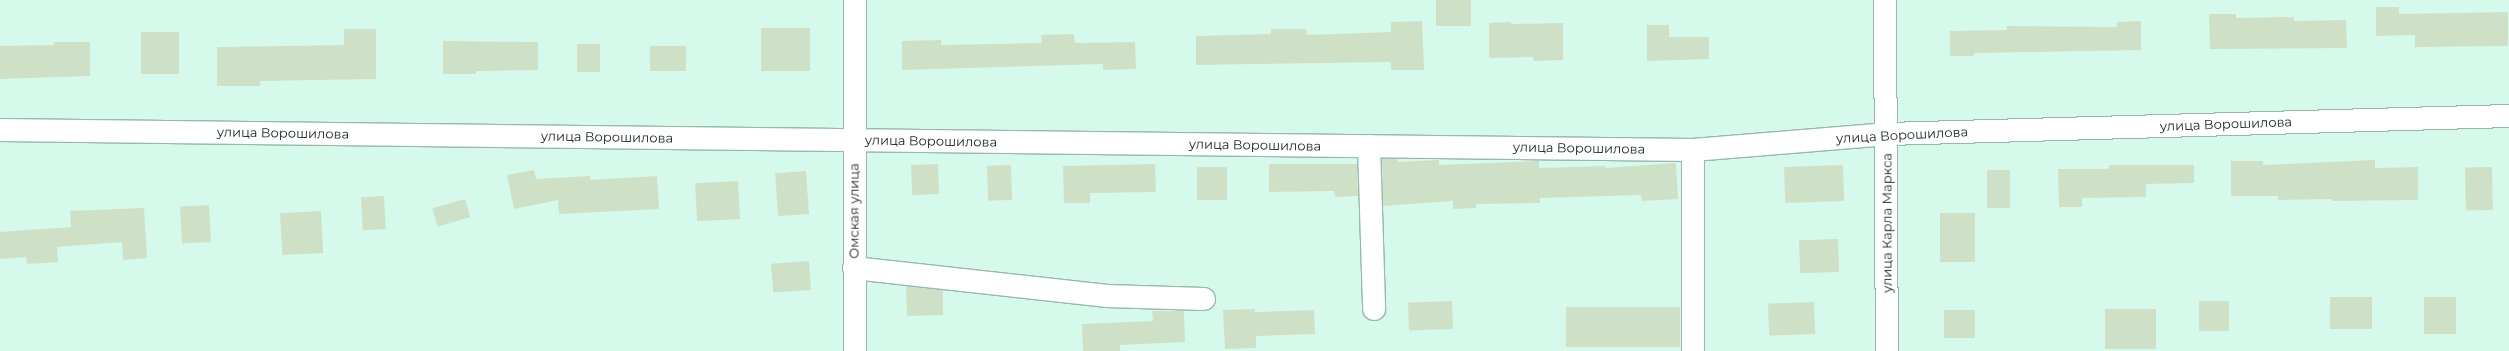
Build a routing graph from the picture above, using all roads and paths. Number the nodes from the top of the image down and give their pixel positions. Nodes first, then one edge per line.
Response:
1 (855, 0) edge
2 (1885, 0) edge
3 (2509, 116) edge
4 (0, 130) edge
5 (1888, 134) junction
6 (853, 140) junction
7 (1369, 146) junction
8 (1693, 150) junction
9 (854, 268) junction
10 (1204, 299) dead end
11 (1374, 309) dead end
12 (854, 351) edge
13 (1693, 351) edge
14 (1887, 351) edge

1 - 6 street, Омская улица
2 - 5 street, улица Карла Маркса
3 - 5 street, улица Ворошилова
4 - 6 street, улица Ворошилова
5 - 8 street, улица Ворошилова
5 - 14 street, улица Карла Маркса
6 - 7 street, улица Ворошилова
6 - 9 street, Омская улица
7 - 8 street, улица Ворошилова
7 - 11 street
8 - 13 street
9 - 10 street
9 - 12 street, Омская улица

